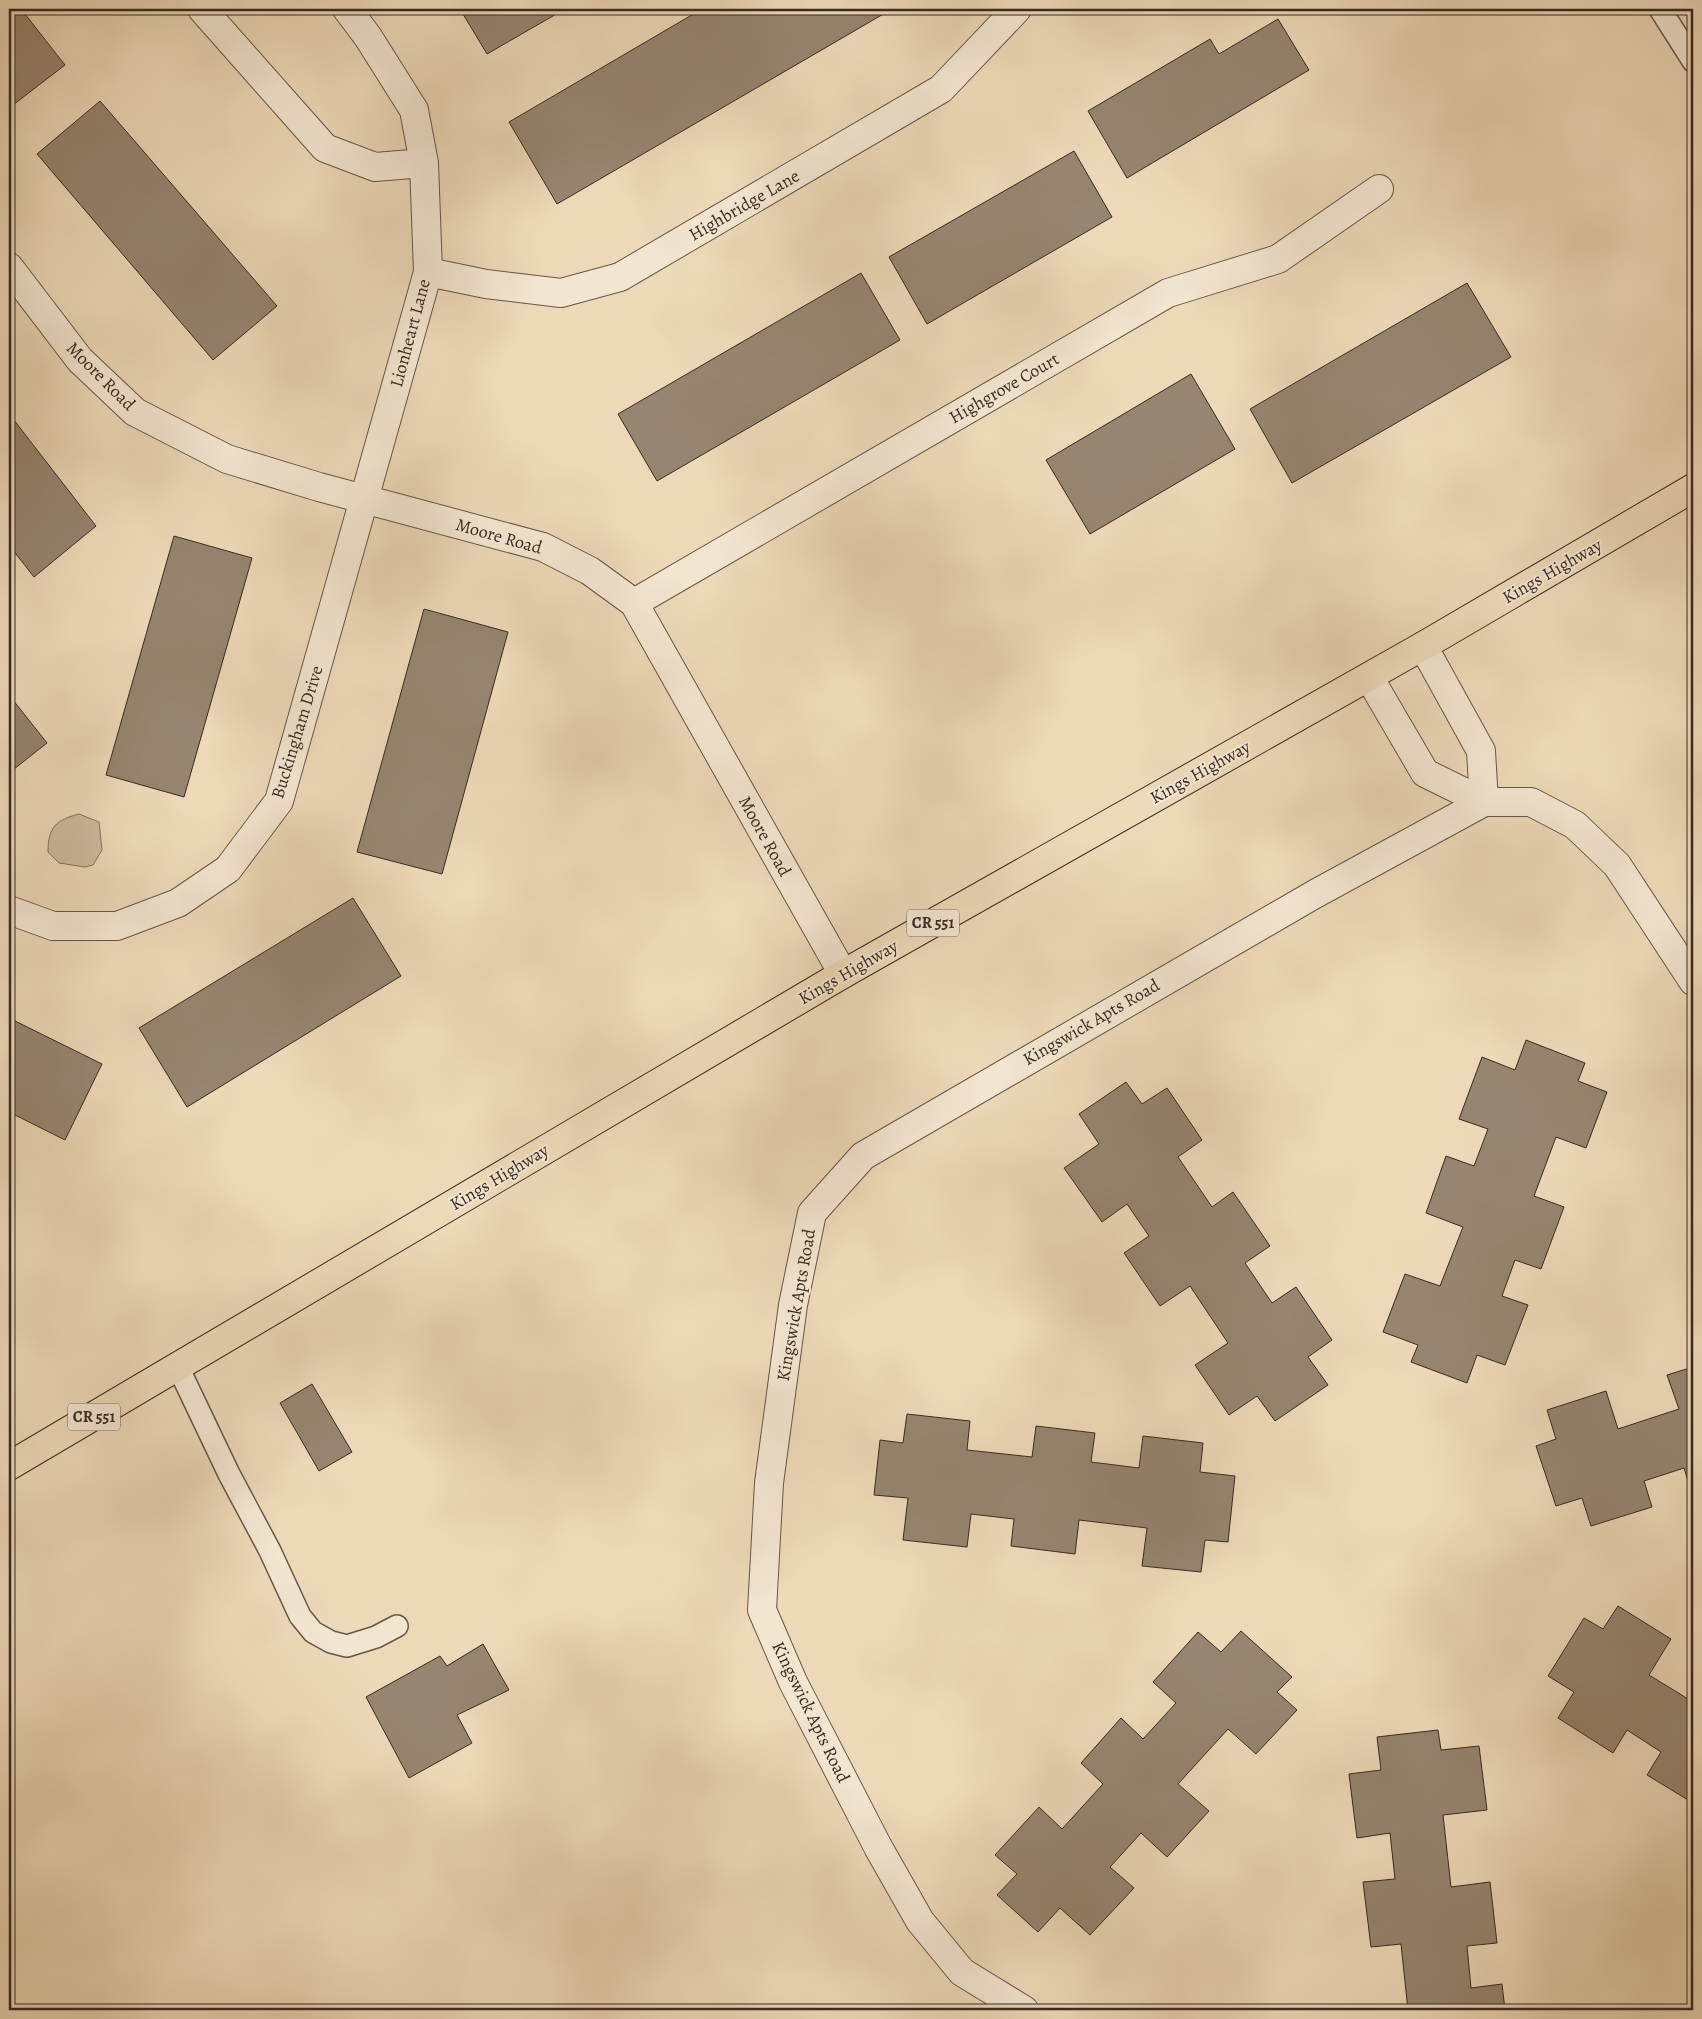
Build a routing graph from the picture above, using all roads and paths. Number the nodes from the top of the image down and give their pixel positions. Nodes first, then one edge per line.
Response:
1 (202, 9) edge
2 (347, 9) edge
3 (1018, 9) edge
4 (1660, 9) edge
5 (1693, 61) edge
6 (424, 163) junction
7 (1379, 189) dead end
8 (9, 268) edge
9 (428, 272) junction
10 (1693, 488) edge
11 (364, 499) junction
12 (634, 603) junction
13 (1423, 646) junction
14 (1369, 677) junction
15 (1484, 802) junction
16 (9, 910) edge
17 (843, 974) junction
18 (1693, 981) edge
19 (178, 1367) junction
20 (9, 1466) edge
21 (398, 1626) dead end
22 (1024, 2010) edge

1 - 6 street
2 - 6 street, Lionheart Lane
3 - 9 street, Highbridge Lane
4 - 5 lane
6 - 9 street, Lionheart Lane
7 - 12 street, Highgrove Court
8 - 11 street, Moore Road
9 - 11 street, Lionheart Lane
10 - 13 main road, Kings Highway / CR 551
11 - 12 street, Moore Road
11 - 16 street, Buckingham Drive
12 - 17 street, Moore Road
13 - 14 main road, Kings Highway / CR 551
13 - 15 street
14 - 15 street, Kingswick Apts Road
14 - 17 main road, Kings Highway / CR 551
15 - 18 street, Kingswick Apts Road
15 - 22 street, Kingswick Apts Road
17 - 19 main road, Kings Highway / CR 551
19 - 20 main road, Kings Highway / CR 551
19 - 21 lane

